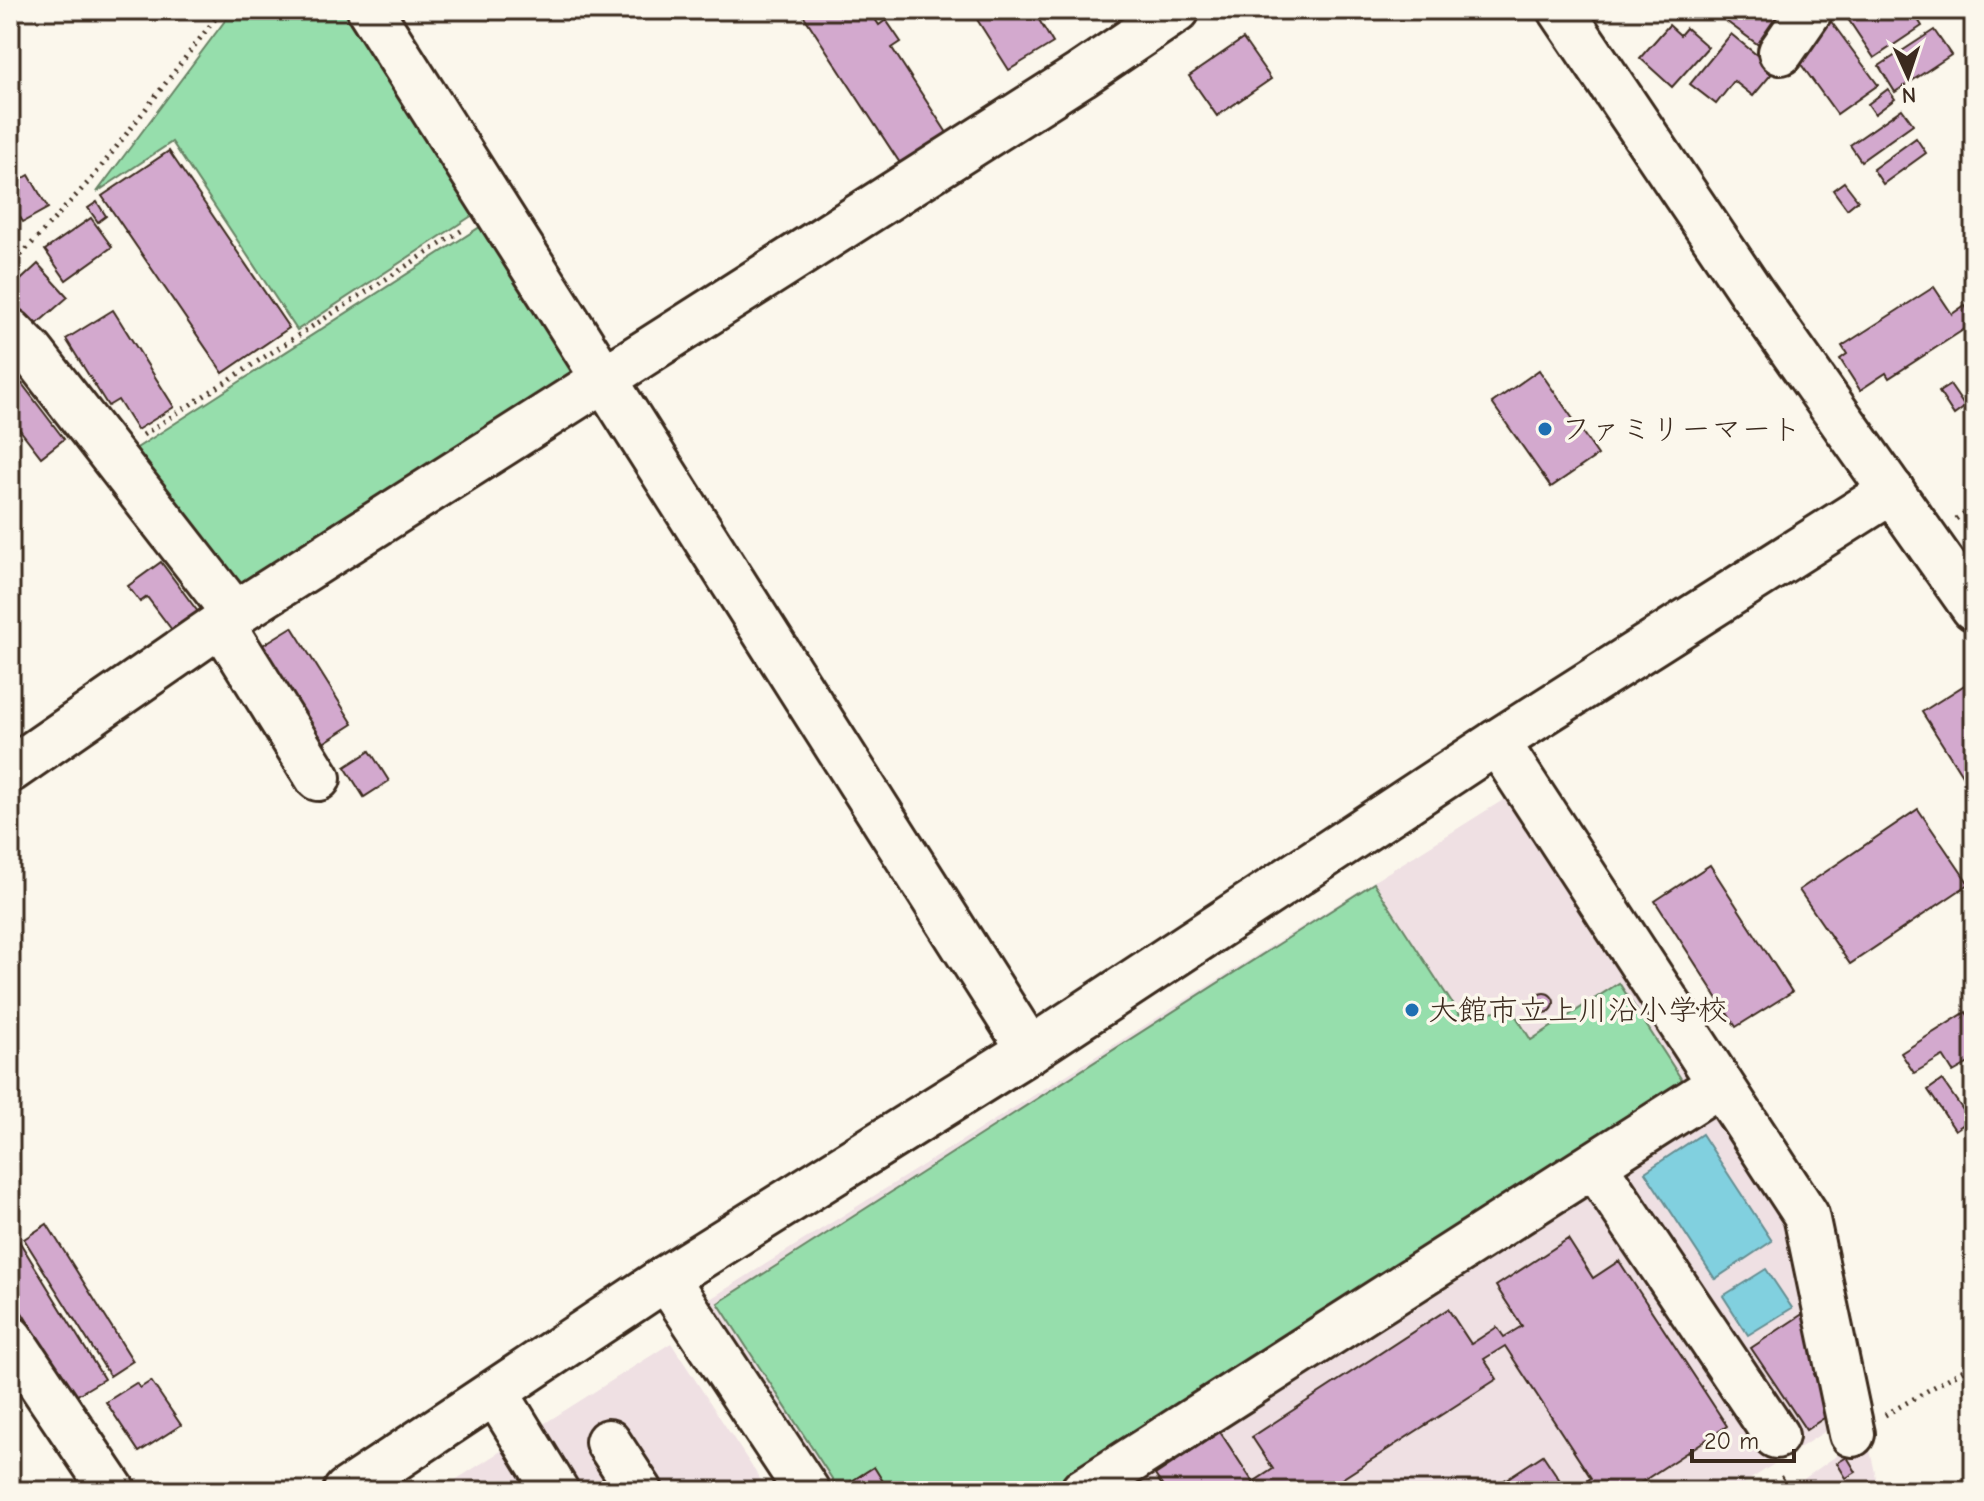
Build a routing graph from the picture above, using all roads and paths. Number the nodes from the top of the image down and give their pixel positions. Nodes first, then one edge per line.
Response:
1 (222, 10) edge
2 (370, 10) edge
3 (1177, 10) edge
4 (1561, 10) edge
5 (1810, 10) edge
6 (1781, 52) dead end
7 (495, 210) junction
8 (10, 267) edge
9 (10, 331) edge
10 (602, 379) junction
11 (112, 455) junction
12 (1892, 491) junction
13 (1974, 608) edge
14 (228, 619) junction
15 (1497, 742) junction
16 (10, 770) edge
17 (318, 778) dead end
18 (1030, 1050) junction
19 (1720, 1084) junction
20 (1594, 1165) junction
21 (666, 1278) junction
22 (10, 1338) edge
23 (1974, 1364) edge
24 (496, 1393) junction
25 (1852, 1434) joint
26 (1776, 1436) dead end
27 (608, 1442) dead end
28 (113, 1491) edge
29 (346, 1491) edge
30 (556, 1491) edge
31 (640, 1491) edge
32 (807, 1491) edge
33 (1083, 1491) edge

1 - 8 path
2 - 7 street
3 - 10 street
4 - 12 street
5 - 6 street
7 - 10 street
7 - 11 path
9 - 11 street
10 - 14 street
10 - 18 street
11 - 14 street
12 - 13 street
12 - 15 street
14 - 16 street
14 - 17 street
15 - 18 street
15 - 19 street
18 - 21 street
19 - 20 street
19 - 25 street
20 - 26 street
20 - 33 street
21 - 24 street
21 - 32 street
22 - 28 street
23 - 25 path
24 - 29 street
24 - 30 street
27 - 31 street

